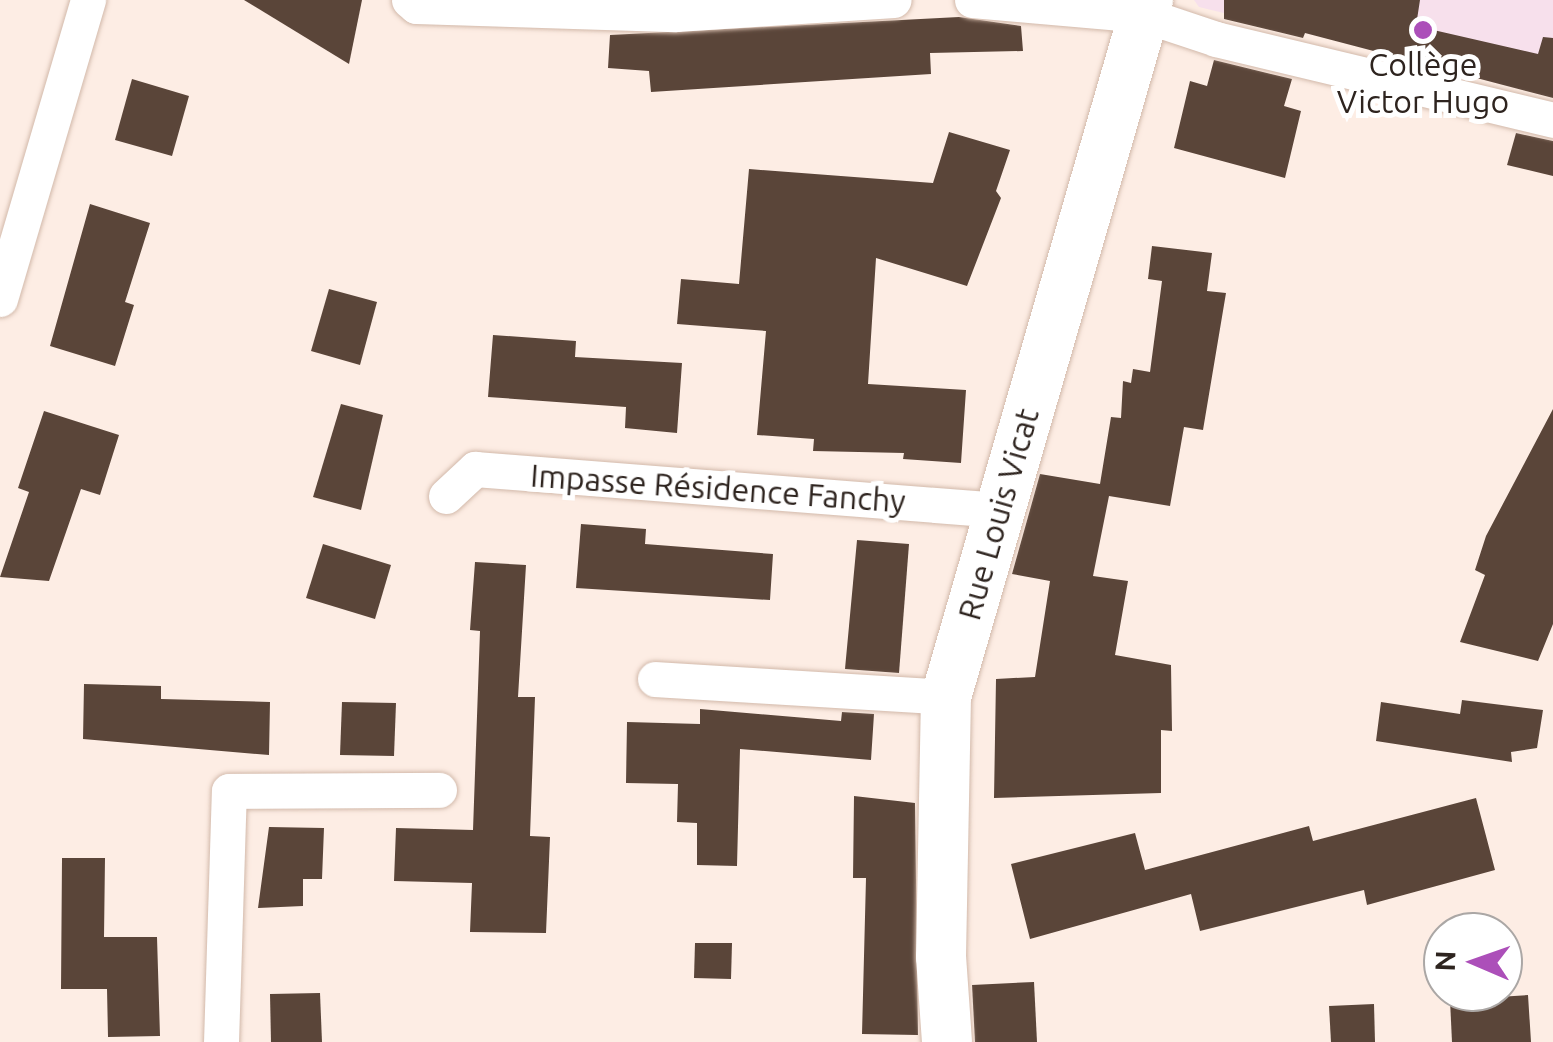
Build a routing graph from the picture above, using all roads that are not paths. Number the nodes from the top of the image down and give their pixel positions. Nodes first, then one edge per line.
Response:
1 (88, 0) edge
2 (409, 0) edge
3 (894, 0) edge
4 (972, 0) edge
5 (1146, 8) edge
6 (1553, 120) edge
7 (0, 300) edge
8 (446, 496) dead end
9 (1000, 510) junction
10 (655, 679) dead end
11 (946, 697) junction
12 (439, 790) dead end
13 (221, 1042) edge
14 (947, 1042) edge

1 - 7 street
2 - 3 street
4 - 5 street
5 - 6 street
5 - 9 street, Rue Louis Vicat
8 - 9 street, Impasse Résidence Fanchy
9 - 11 street, Rue Louis Vicat
10 - 11 street
11 - 14 street, Rue Louis Vicat
12 - 13 street

